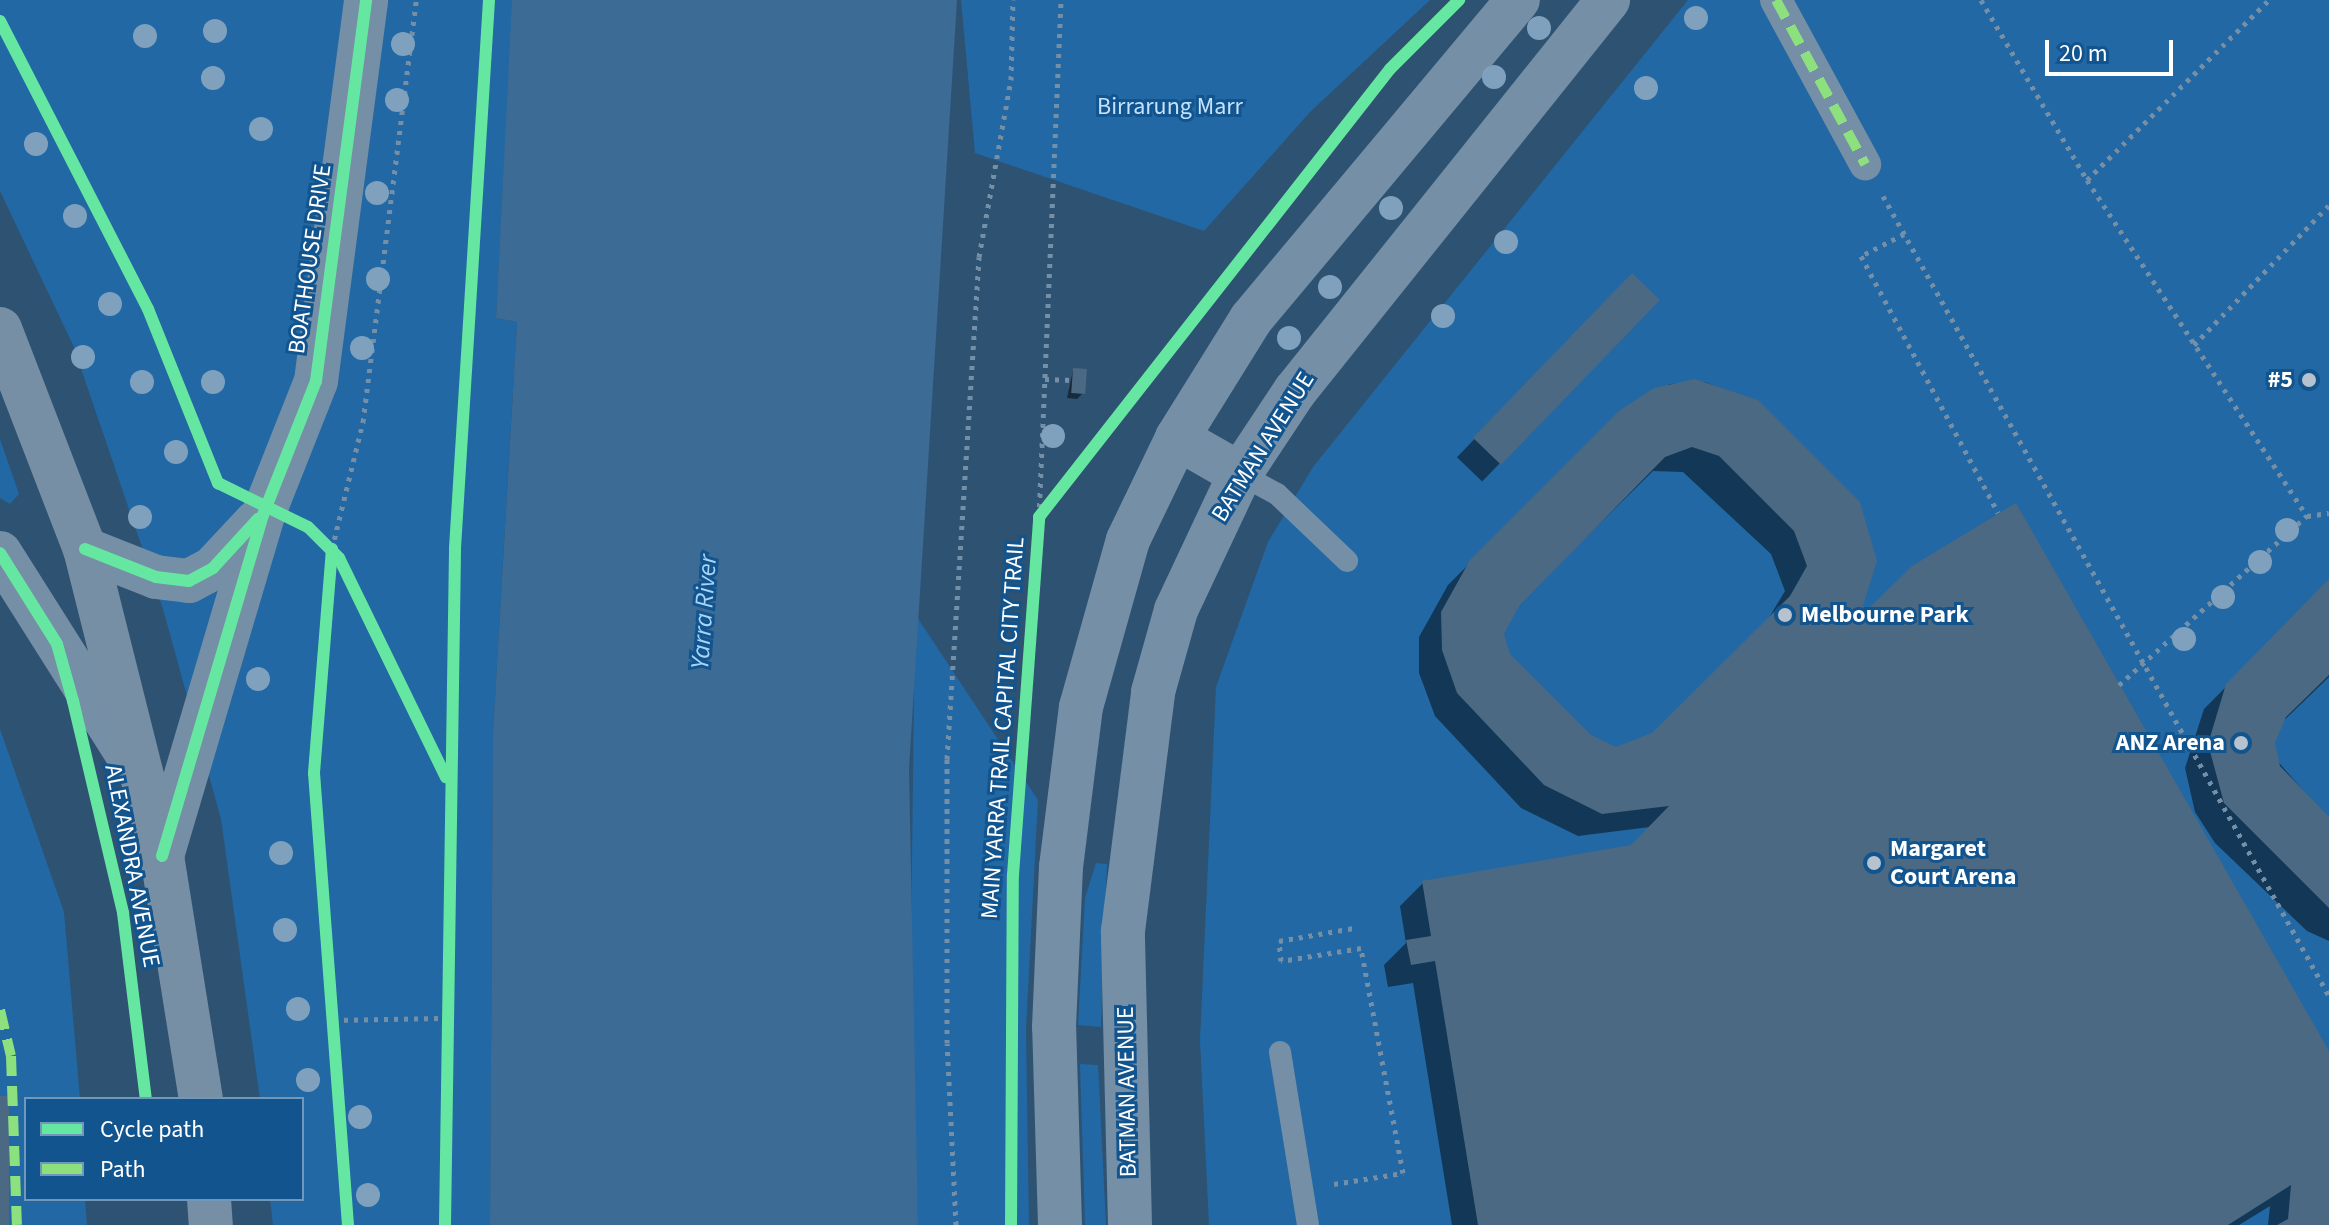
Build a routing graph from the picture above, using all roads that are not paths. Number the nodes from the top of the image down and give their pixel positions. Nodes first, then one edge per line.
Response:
1 (366, 0) edge
2 (1518, 0) edge
3 (1608, 0) edge
4 (1776, 0) edge
5 (1865, 164) road end
6 (0, 329) edge
7 (1177, 438) junction
8 (1240, 474) junction
9 (264, 512) junction
10 (85, 549) junction
11 (0, 553) edge
12 (1347, 561) dead end
13 (142, 778) junction
14 (162, 856) junction
15 (1280, 1052) dead end
16 (201, 1097) edge
17 (209, 1201) edge
18 (211, 1225) edge
19 (1060, 1225) edge
20 (1130, 1225) edge
21 (1308, 1225) edge

1 - 9 street, BOATHOUSE DRIVE
2 - 7 street
3 - 8 street, BATMAN AVENUE
4 - 5 street
6 - 10 highway, ALEXANDRA AVENUE
7 - 8 street
7 - 19 street
8 - 12 lane
8 - 20 street, BATMAN AVENUE
9 - 10 street, BOATHOUSE DRIVE
9 - 14 street, BOATHOUSE DRIVE
10 - 13 highway, ALEXANDRA AVENUE
11 - 13 street
13 - 14 highway, ALEXANDRA AVENUE
14 - 16 highway, ALEXANDRA AVENUE
15 - 21 lane
17 - 18 highway

